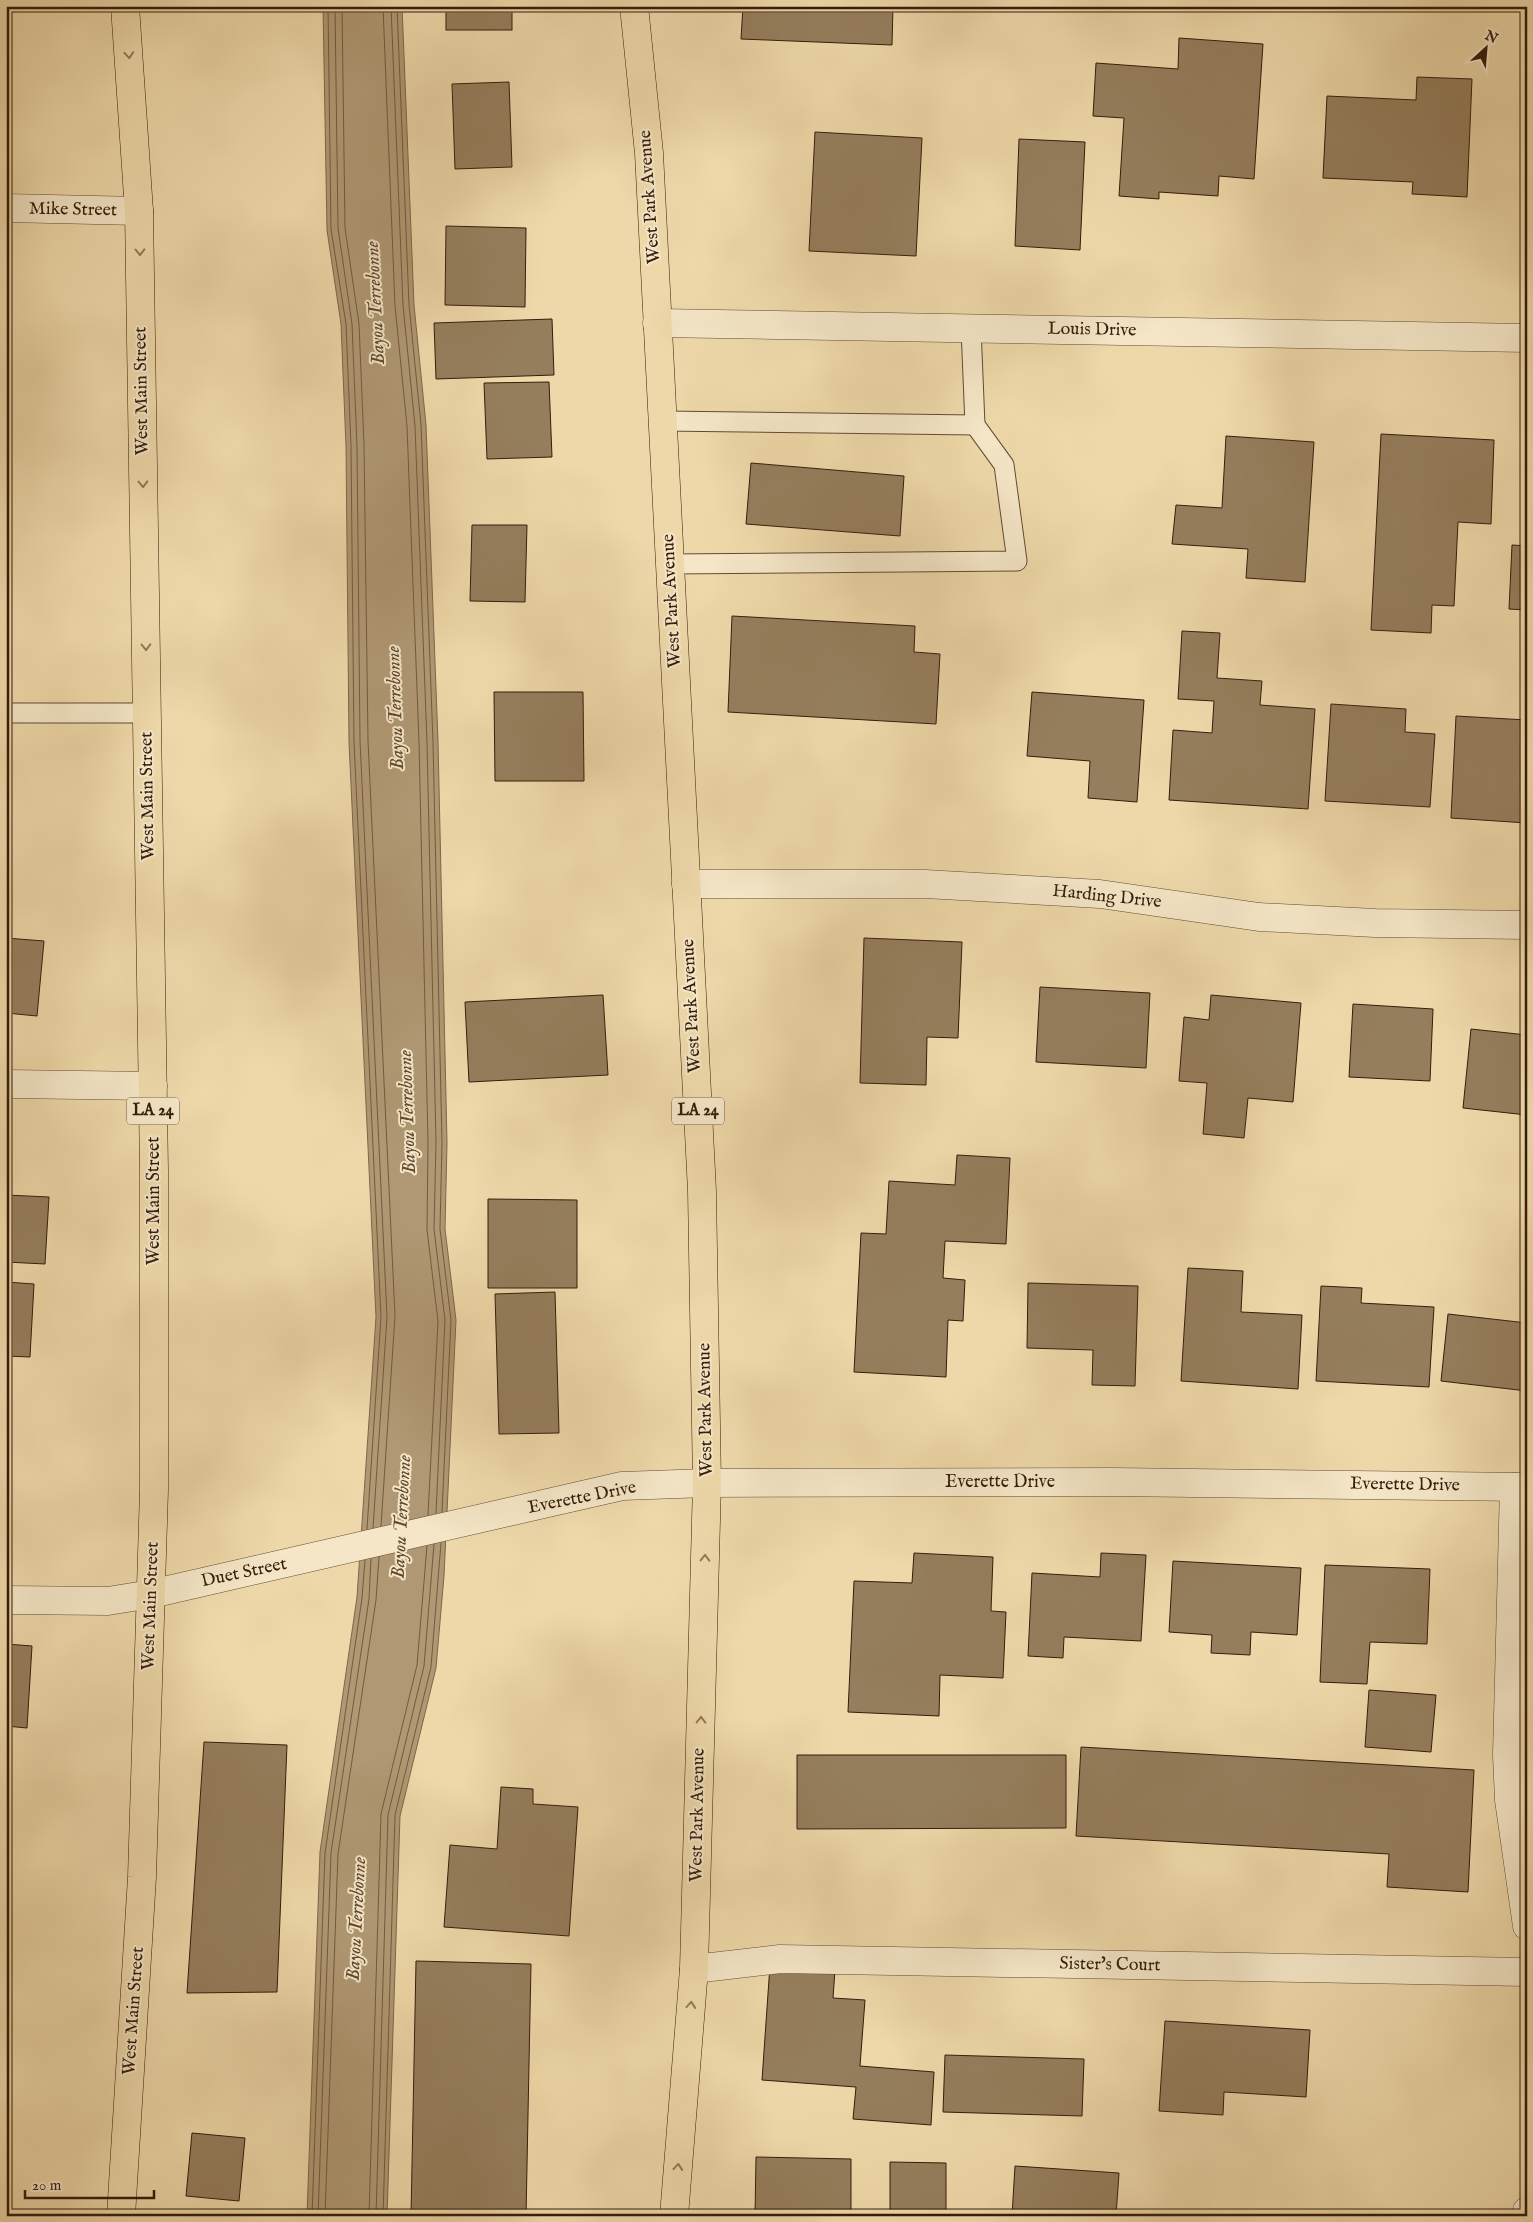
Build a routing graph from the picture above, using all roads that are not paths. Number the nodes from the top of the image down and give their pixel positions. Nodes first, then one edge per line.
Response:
1 (125, 6) edge
2 (634, 6) edge
3 (6, 208) edge
4 (139, 211) junction
5 (657, 323) junction
6 (971, 328) junction
7 (1527, 338) edge
8 (663, 421) junction
9 (975, 425) junction
10 (670, 564) junction
11 (6, 713) edge
12 (147, 713) junction
13 (686, 884) junction
14 (1527, 925) edge
15 (6, 1084) edge
16 (153, 1086) junction
17 (707, 1483) junction
18 (1520, 1487) edge
19 (478, 1520) joint
20 (151, 1594) junction
21 (6, 1600) edge
22 (1527, 1926) edge
23 (694, 1969) junction
24 (1527, 1972) edge
25 (1527, 2211) edge
26 (121, 2216) edge
27 (674, 2216) edge
28 (1526, 2216) edge

1 -> 4 main road, West Main Street / LA 24
2 - 5 main road, West Park Avenue / LA 24
3 - 4 street, Mike Street
4 -> 12 main road, West Main Street / LA 24
5 - 6 street, Louis Drive
5 - 8 main road, West Park Avenue / LA 24
6 - 7 street, Louis Drive
6 - 9 lane
8 - 9 lane
8 - 10 main road, West Park Avenue / LA 24
9 - 10 lane
10 - 13 main road, West Park Avenue / LA 24
11 - 12 lane
12 - 16 main road, West Main Street / LA 24
13 - 14 street, Harding Drive
13 - 17 main road, West Park Avenue / LA 24
15 - 16 street
16 - 20 main road, West Main Street / LA 24
17 - 18 street, Everette Drive
17 - 19 street, Everette Drive
23 -> 17 main road, West Park Avenue / LA 24
18 - 22 street
19 - 20 street, Duet Street
20 - 21 street, Duet Street
20 - 26 main road, West Main Street / LA 24
23 - 24 street, Sister's Court
27 -> 23 main road, West Park Avenue / LA 24
25 - 28 street

